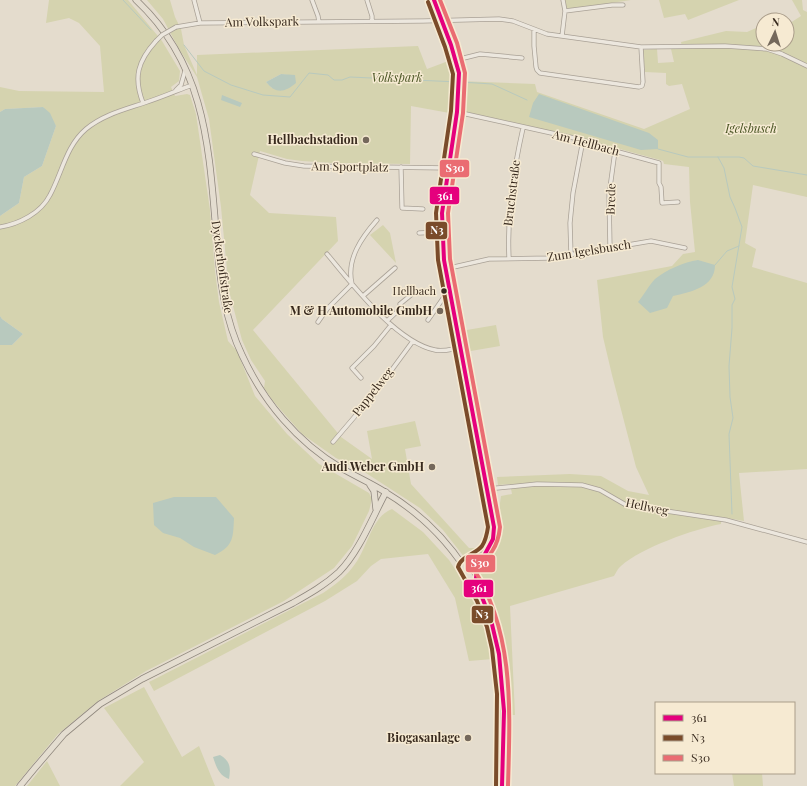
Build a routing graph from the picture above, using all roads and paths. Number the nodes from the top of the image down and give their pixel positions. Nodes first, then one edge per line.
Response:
1 (136, 0) edge
2 (194, 0) edge
3 (312, 0) edge
4 (366, 0) edge
5 (434, 0) edge
6 (563, 0) edge
7 (623, 5) dead end
8 (565, 11) junction
9 (372, 21) junction
10 (442, 21) junction
11 (318, 22) junction
12 (200, 23) junction
13 (534, 29) junction
14 (562, 36) junction
15 (641, 47) junction
16 (522, 58) dead end
17 (456, 60) junction
18 (807, 66) edge
19 (185, 67) junction
20 (193, 84) junction
21 (176, 91) junction
22 (143, 104) junction
23 (457, 112) junction
24 (523, 128) junction
25 (583, 140) junction
26 (615, 151) junction
27 (254, 154) dead end
28 (401, 167) junction
29 (448, 168) junction
30 (678, 202) dead end
31 (422, 210) dead end
32 (377, 220) dead end
33 (0, 227) edge
34 (442, 232) junction
35 (419, 234) dead end
36 (610, 248) junction
37 (684, 248) dead end
38 (327, 254) dead end
39 (571, 255) junction
40 (509, 258) junction
41 (395, 268) dead end
42 (445, 269) junction
43 (352, 284) junction
44 (411, 294) dead end
45 (363, 296) junction
46 (450, 296) junction
47 (428, 320) dead end
48 (387, 321) junction
49 (318, 322) dead end
50 (391, 325) junction
51 (413, 341) junction
52 (459, 348) junction
53 (361, 378) dead end
54 (333, 442) dead end
55 (368, 482) junction
56 (487, 489) junction
57 (386, 492) junction
58 (376, 509) junction
59 (807, 542) edge
60 (487, 551) junction
61 (482, 560) junction
62 (466, 569) junction
63 (477, 588) junction
64 (20, 786) edge
65 (502, 786) edge

1 - 19 main road, Dyckerhoffstraße
2 - 12 street
3 - 11 street
4 - 9 street
5 - 10 street
6 - 8 street
7 - 8 street
8 - 14 street
9 - 10 street, Am Volkspark
9 - 11 street, Am Volkspark
10 - 13 street, Am Volkspark
10 - 17 street
11 - 12 street, Am Volkspark
12 - 22 street, Am Volkspark, bridge
13 - 14 street, Am Volkspark
13 - 15 street
14 - 15 street, Am Volkspark
15 - 18 street, Am Volkspark
16 - 17 street
17 - 23 street
19 - 20 main road, Dyckerhoffstraße
19 - 21 street
20 - 21 street
20 - 55 main road, Dyckerhoffstraße
21 - 22 street
22 - 33 street
23 - 24 street, Am Hellbach
23 - 29 street
24 - 25 street, Am Hellbach
24 - 40 street, Bruchstraße
25 - 26 street, Am Hellbach
25 - 39 street
26 - 30 street, Am Hellbach
26 - 36 street, Brede
27 - 28 street, Am Sportplatz
28 - 29 street, Am Sportplatz
28 - 31 street
29 - 34 street
32 - 43 street
34 - 35 street
34 - 42 street
36 - 37 street, Zum Igelsbusch
36 - 39 street, Zum Igelsbusch
38 - 43 street
39 - 40 street, Zum Igelsbusch
40 - 42 street, Zum Igelsbusch
41 - 45 street
42 - 46 street
43 - 45 street
43 - 49 street
44 - 48 street
45 - 48 street
46 - 47 street
46 - 52 street
48 - 50 street
50 - 51 street
50 - 53 street
51 - 52 street
51 - 54 street, Pappelweg
52 - 56 street
55 - 57 main road, Dyckerhoffstraße
55 - 58 main road
56 - 59 street, Hellweg
56 - 60 street
57 - 58 main road
57 - 62 main road, Dyckerhoffstraße
58 - 64 main road
60 - 61 street
60 - 62 street
61 - 62 street
61 - 63 street
62 - 63 main road, Dyckerhoffstraße
63 - 65 main road, Dyckerhoffstraße

